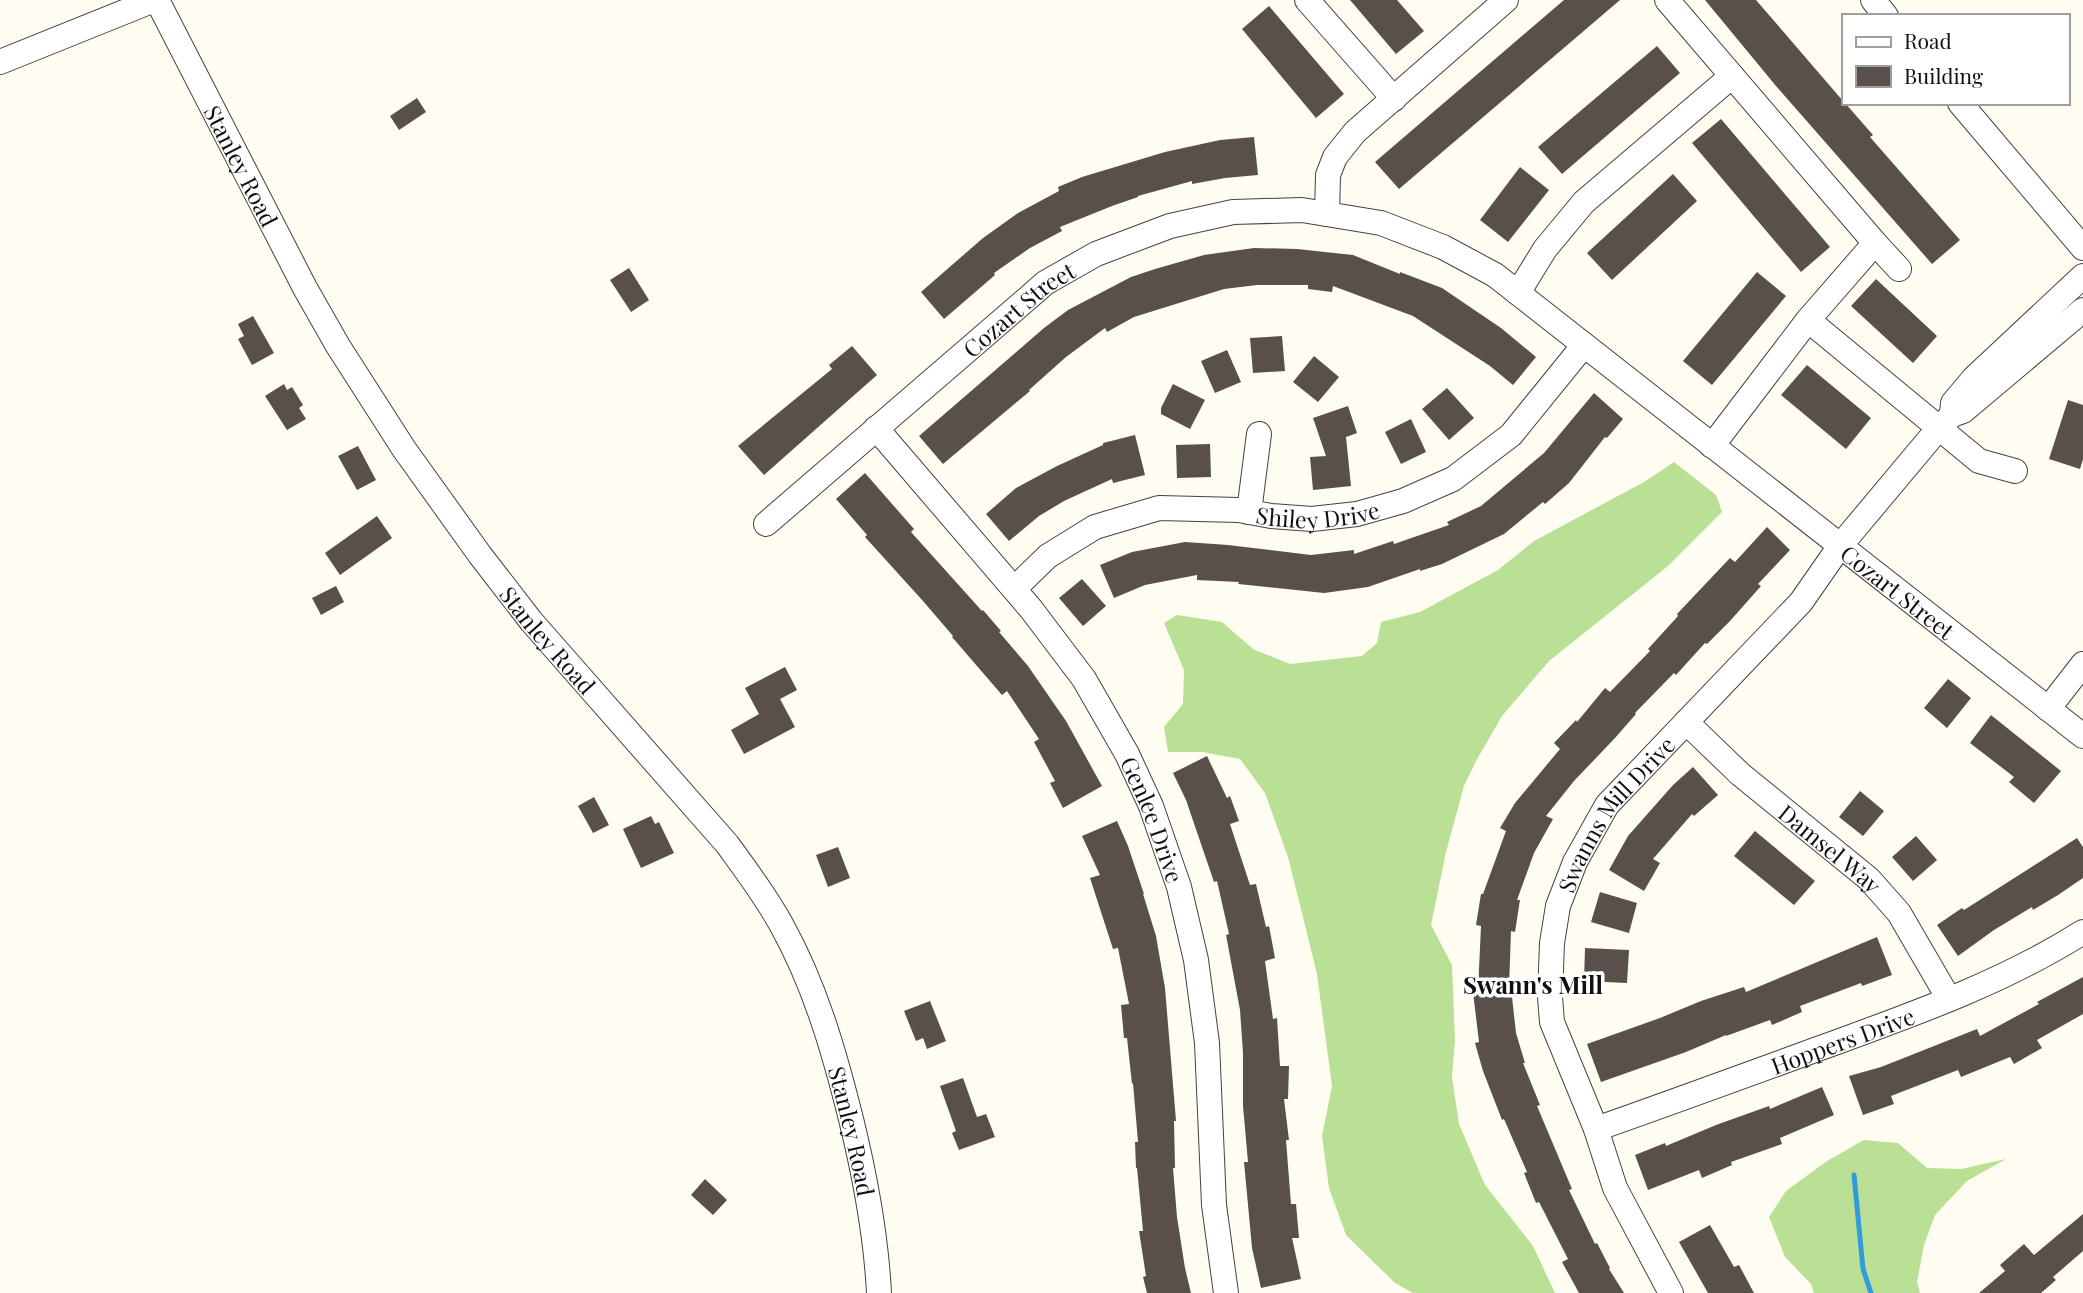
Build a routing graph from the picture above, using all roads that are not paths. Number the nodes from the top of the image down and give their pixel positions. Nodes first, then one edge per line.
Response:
1 (155, 0) edge
2 (1307, 0) edge
3 (1506, 0) edge
4 (1667, 0) edge
5 (1873, 0) edge
6 (1884, 14) edge
7 (0, 62) edge
8 (1732, 76) junction
9 (1394, 99) junction
10 (1962, 105) edge
11 (1327, 214) junction
12 (1875, 243) junction
13 (2083, 248) edge
14 (1899, 269) dead end
15 (2083, 276) edge
16 (1518, 293) junction
17 (2083, 310) edge
18 (1808, 320) junction
19 (1584, 345) junction
20 (1945, 422) junction
21 (876, 428) junction
22 (1259, 434) dead end
23 (1712, 446) junction
24 (2015, 471) dead end
25 (1248, 512) junction
26 (766, 524) dead end
27 (1840, 546) junction
28 (1014, 589) junction
29 (2083, 664) edge
30 (2048, 709) junction
31 (1686, 722) junction
32 (2083, 736) edge
33 (2083, 932) edge
34 (1949, 999) junction
35 (1596, 1129) junction
36 (878, 1293) edge
37 (1226, 1293) edge
38 (1671, 1293) edge

1 - 7 street
1 - 36 street, Stanley Road
2 - 9 street
3 - 9 street
4 - 8 street
5 - 6 street
8 - 12 street
8 - 16 street
9 - 11 street
10 - 13 street
11 - 16 street, Cozart Street
11 - 21 street, Cozart Street
12 - 14 street
12 - 18 street
15 - 20 street, Swanns Mill Drive
16 - 19 street, Cozart Street
17 - 20 street, Swanns Mill Drive
18 - 20 street
18 - 23 street
19 - 23 street, Cozart Street
19 - 25 street, Shiley Drive
20 - 24 street
20 - 27 street, Swanns Mill Drive
21 - 26 street, Cozart Street
21 - 28 street, Genlee Drive
22 - 25 street
23 - 27 street, Cozart Street
25 - 28 street, Shiley Drive
27 - 30 street, Cozart Street
27 - 31 street, Swanns Mill Drive
28 - 37 street, Genlee Drive
29 - 30 street
30 - 32 street, Cozart Street
31 - 34 street, Damsel Way
31 - 35 street, Swanns Mill Drive
33 - 34 street, Hoppers Drive
34 - 35 street, Hoppers Drive
35 - 38 street, Swanns Mill Drive

